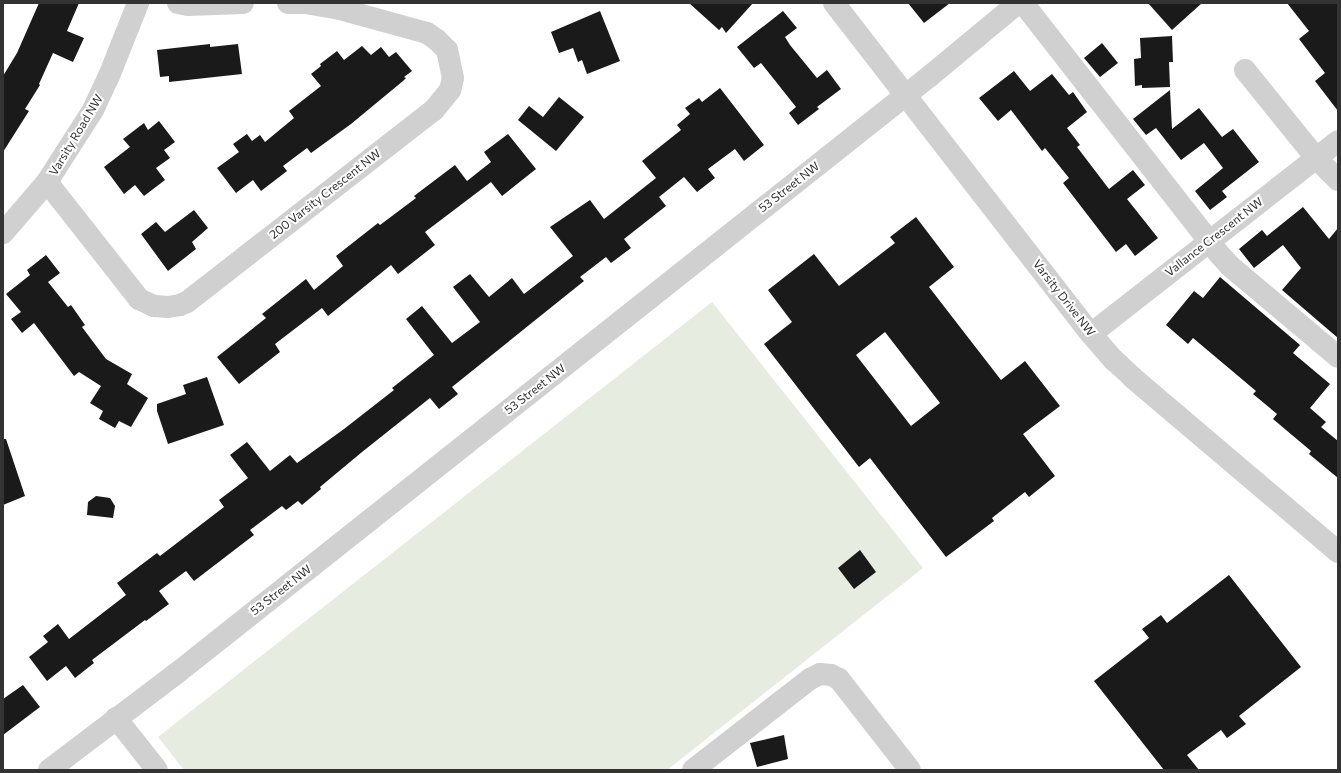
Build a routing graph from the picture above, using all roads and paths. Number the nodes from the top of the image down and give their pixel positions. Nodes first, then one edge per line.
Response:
1 (138, 3) edge
2 (178, 3) edge
3 (243, 3) edge
4 (288, 3) edge
5 (834, 3) edge
6 (1018, 3) edge
7 (1023, 3) edge
8 (1245, 70) dead end
9 (905, 95) junction
10 (1338, 141) edge
11 (1316, 158) junction
12 (1338, 180) edge
13 (47, 182) junction
14 (3, 234) edge
15 (1209, 241) junction
16 (1091, 334) junction
17 (1338, 357) edge
18 (1338, 552) edge
19 (116, 718) junction
20 (49, 770) edge
21 (157, 770) edge
22 (693, 770) edge
23 (910, 770) edge

1 - 13 street, Varsity Road NW
2 - 3 street
4 - 13 street, 200 Varsity Crescent NW
5 - 9 street, Varsity Drive NW
6 - 9 street, 53 Street NW
7 - 15 street
8 - 11 street
9 - 16 street, Varsity Drive NW
9 - 19 street, 53 Street NW
10 - 11 street, Vallance Crescent NW
11 - 12 street
11 - 15 street, Vallance Crescent NW
13 - 14 street, Varsity Road NW
15 - 16 street, Vallance Crescent NW
15 - 17 street
16 - 18 street, Varsity Drive NW
19 - 20 street, 53 Street NW
19 - 21 street
22 - 23 street

